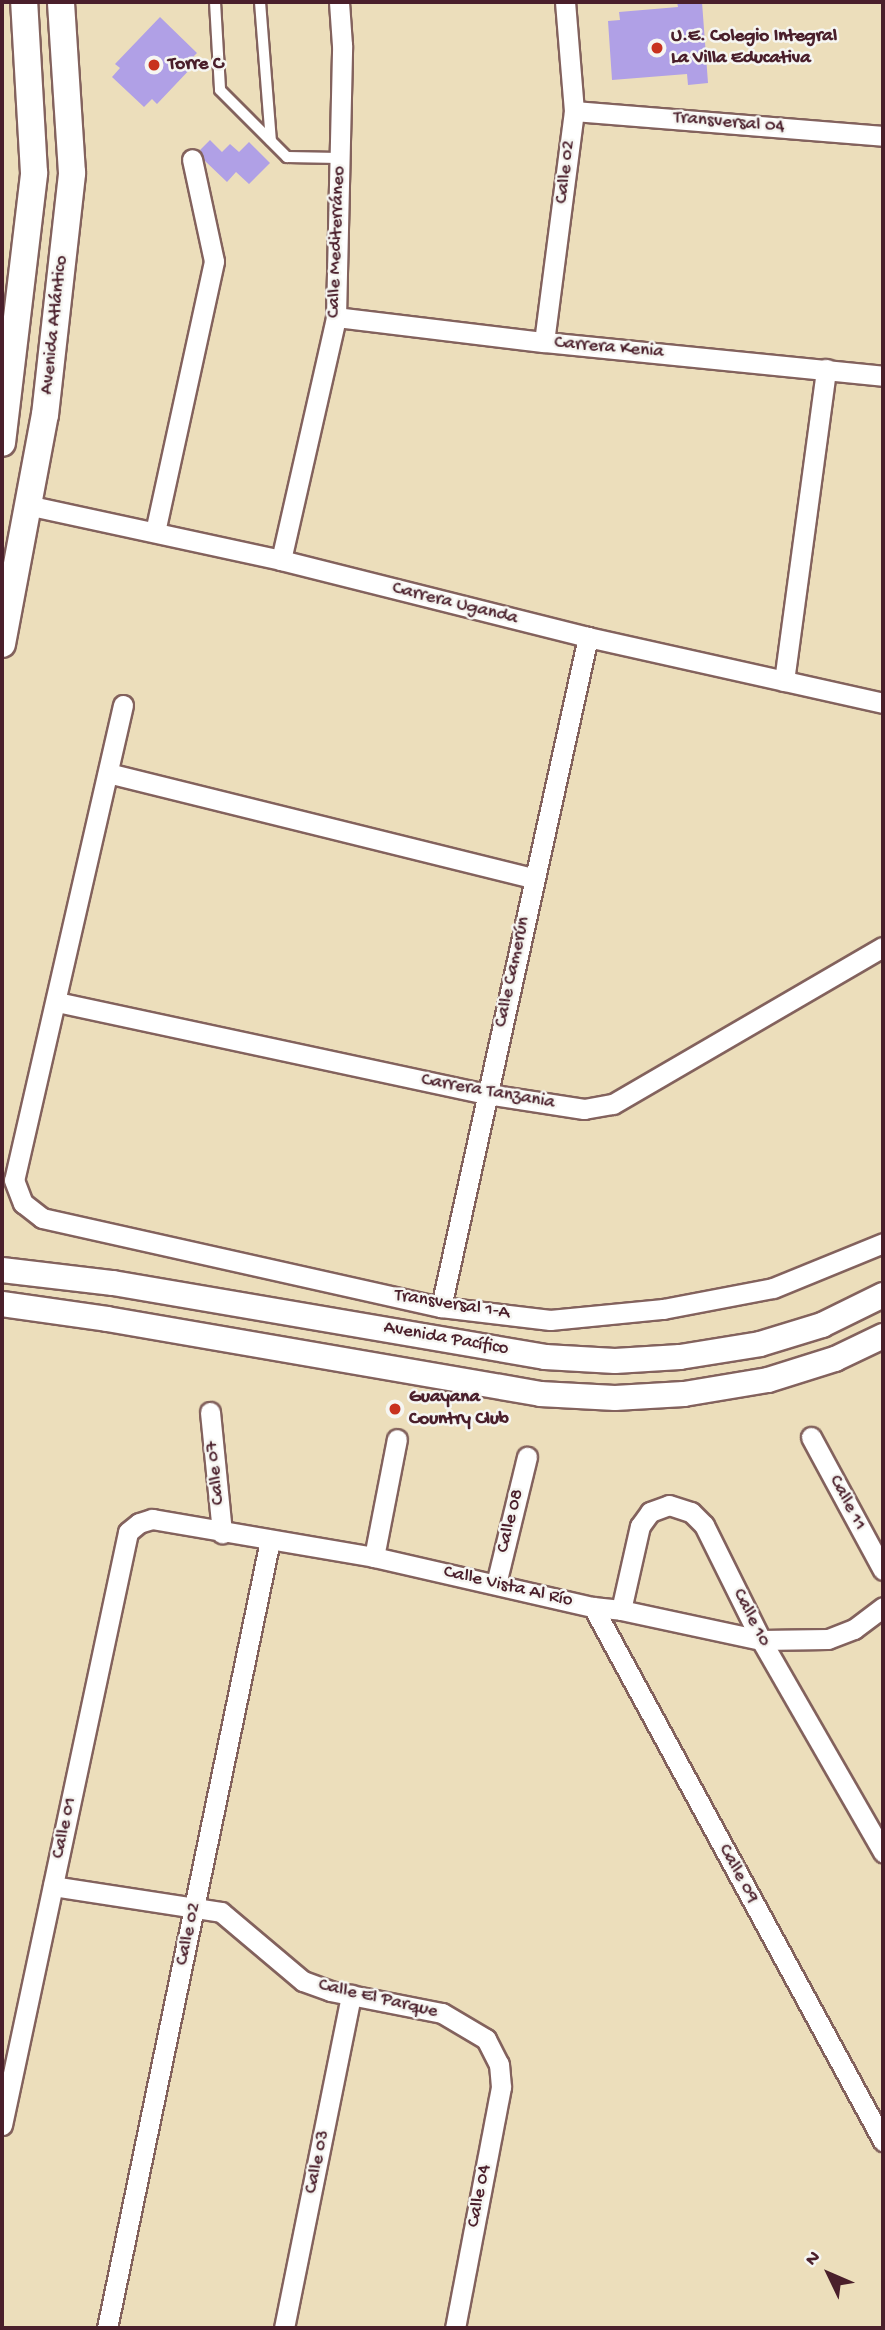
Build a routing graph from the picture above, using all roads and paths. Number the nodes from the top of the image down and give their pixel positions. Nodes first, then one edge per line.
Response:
1 (24, 2) edge
2 (61, 2) edge
3 (215, 2) edge
4 (223, 2) edge
5 (260, 2) edge
6 (339, 2) edge
7 (565, 2) edge
8 (574, 111) junction
9 (883, 136) edge
10 (271, 141) junction
11 (340, 158) junction
12 (192, 159) dead end
13 (336, 317) junction
14 (544, 342) junction
15 (826, 369) junction
16 (883, 376) edge
17 (2, 443) edge
18 (27, 505) junction
19 (155, 532) junction
20 (281, 560) junction
21 (588, 637) junction
22 (2, 644) edge
23 (784, 681) junction
24 (883, 703) edge
25 (123, 705) dead end
26 (108, 773) junction
27 (533, 878) junction
28 (883, 947) edge
29 (57, 1002) junction
30 (487, 1094) junction
31 (883, 1243) edge
32 (2, 1270) edge
33 (883, 1295) edge
34 (201, 1298) junction
35 (2, 1304) edge
36 (441, 1307) junction
37 (206, 1336) junction
38 (883, 1336) edge
39 (210, 1412) dead end
40 (811, 1437) dead end
41 (397, 1439) dead end
42 (527, 1457) dead end
43 (128, 1532) joint
44 (222, 1533) junction
45 (270, 1541) junction
46 (374, 1557) junction
47 (883, 1570) edge
48 (496, 1584) junction
49 (593, 1607) junction
50 (883, 1607) edge
51 (621, 1610) junction
52 (761, 1640) junction
53 (883, 1852) edge
54 (53, 1885) junction
55 (194, 1910) junction
56 (351, 1995) junction
57 (499, 2064) joint
58 (2, 2124) edge
59 (883, 2141) edge
60 (107, 2328) edge
61 (284, 2328) edge
62 (455, 2328) edge

1 - 17 main road, Avenida Atlántico
2 - 18 main road, Avenida Atlántico
3 - 4 lane
3 - 10 lane
5 - 10 lane
6 - 11 street, Calle Mediterráneo
7 - 8 street, Calle 02
8 - 9 street, Transversal 04
8 - 14 street, Calle 02
10 - 11 lane
11 - 13 street, Calle Mediterráneo
12 - 19 street
13 - 14 street, Carrera Kenia
13 - 20 street, Calle Mediterráneo
14 - 15 street, Carrera Kenia
15 - 16 street, Carrera Kenia
15 - 23 street
18 - 19 street, Carrera Uganda
18 - 22 main road, Avenida Atlántico
19 - 20 street, Carrera Uganda
20 - 21 street, Carrera Uganda
21 - 23 street, Carrera Uganda
21 - 27 street, Calle Camerún
23 - 24 street, Carrera Uganda
25 - 26 street
26 - 27 street
26 - 29 street
27 - 30 street, Calle Camerún
28 - 30 street, Carrera Tanzania
29 - 30 street, Carrera Tanzania
29 - 36 street, Transversal 1-A
30 - 36 street, Calle Camerún
31 - 36 street, Transversal 1-A
32 - 34 street, Avenida Pacífico
33 - 34 street, Avenida Pacífico
34 - 37 street
35 - 37 street, Avenida Pacífico
37 - 38 street, Avenida Pacífico
39 - 44 street, Calle 07
40 - 47 street, Calle 11
41 - 46 street
42 - 48 street, Calle 08
43 - 44 street, Calle Vista Al Río
43 - 54 street, Calle 01
44 - 45 street, Calle Vista Al Río
45 - 46 street, Calle Vista Al Río
45 - 55 street, Calle 02
46 - 48 street, Calle Vista Al Río
48 - 49 street, Calle Vista Al Río
49 - 51 street, Calle Vista Al Río
49 - 59 street, Calle 09
50 - 52 street, Calle Vista Al Río
51 - 52 street, Calle Vista Al Río
51 - 52 street, Calle 10
52 - 53 street, Calle 10
54 - 55 street, Calle El Parque
54 - 58 street, Calle 01
55 - 56 street, Calle El Parque
55 - 60 street, Calle 02
56 - 57 street, Calle El Parque
56 - 61 street, Calle 03
57 - 62 street, Calle 04

